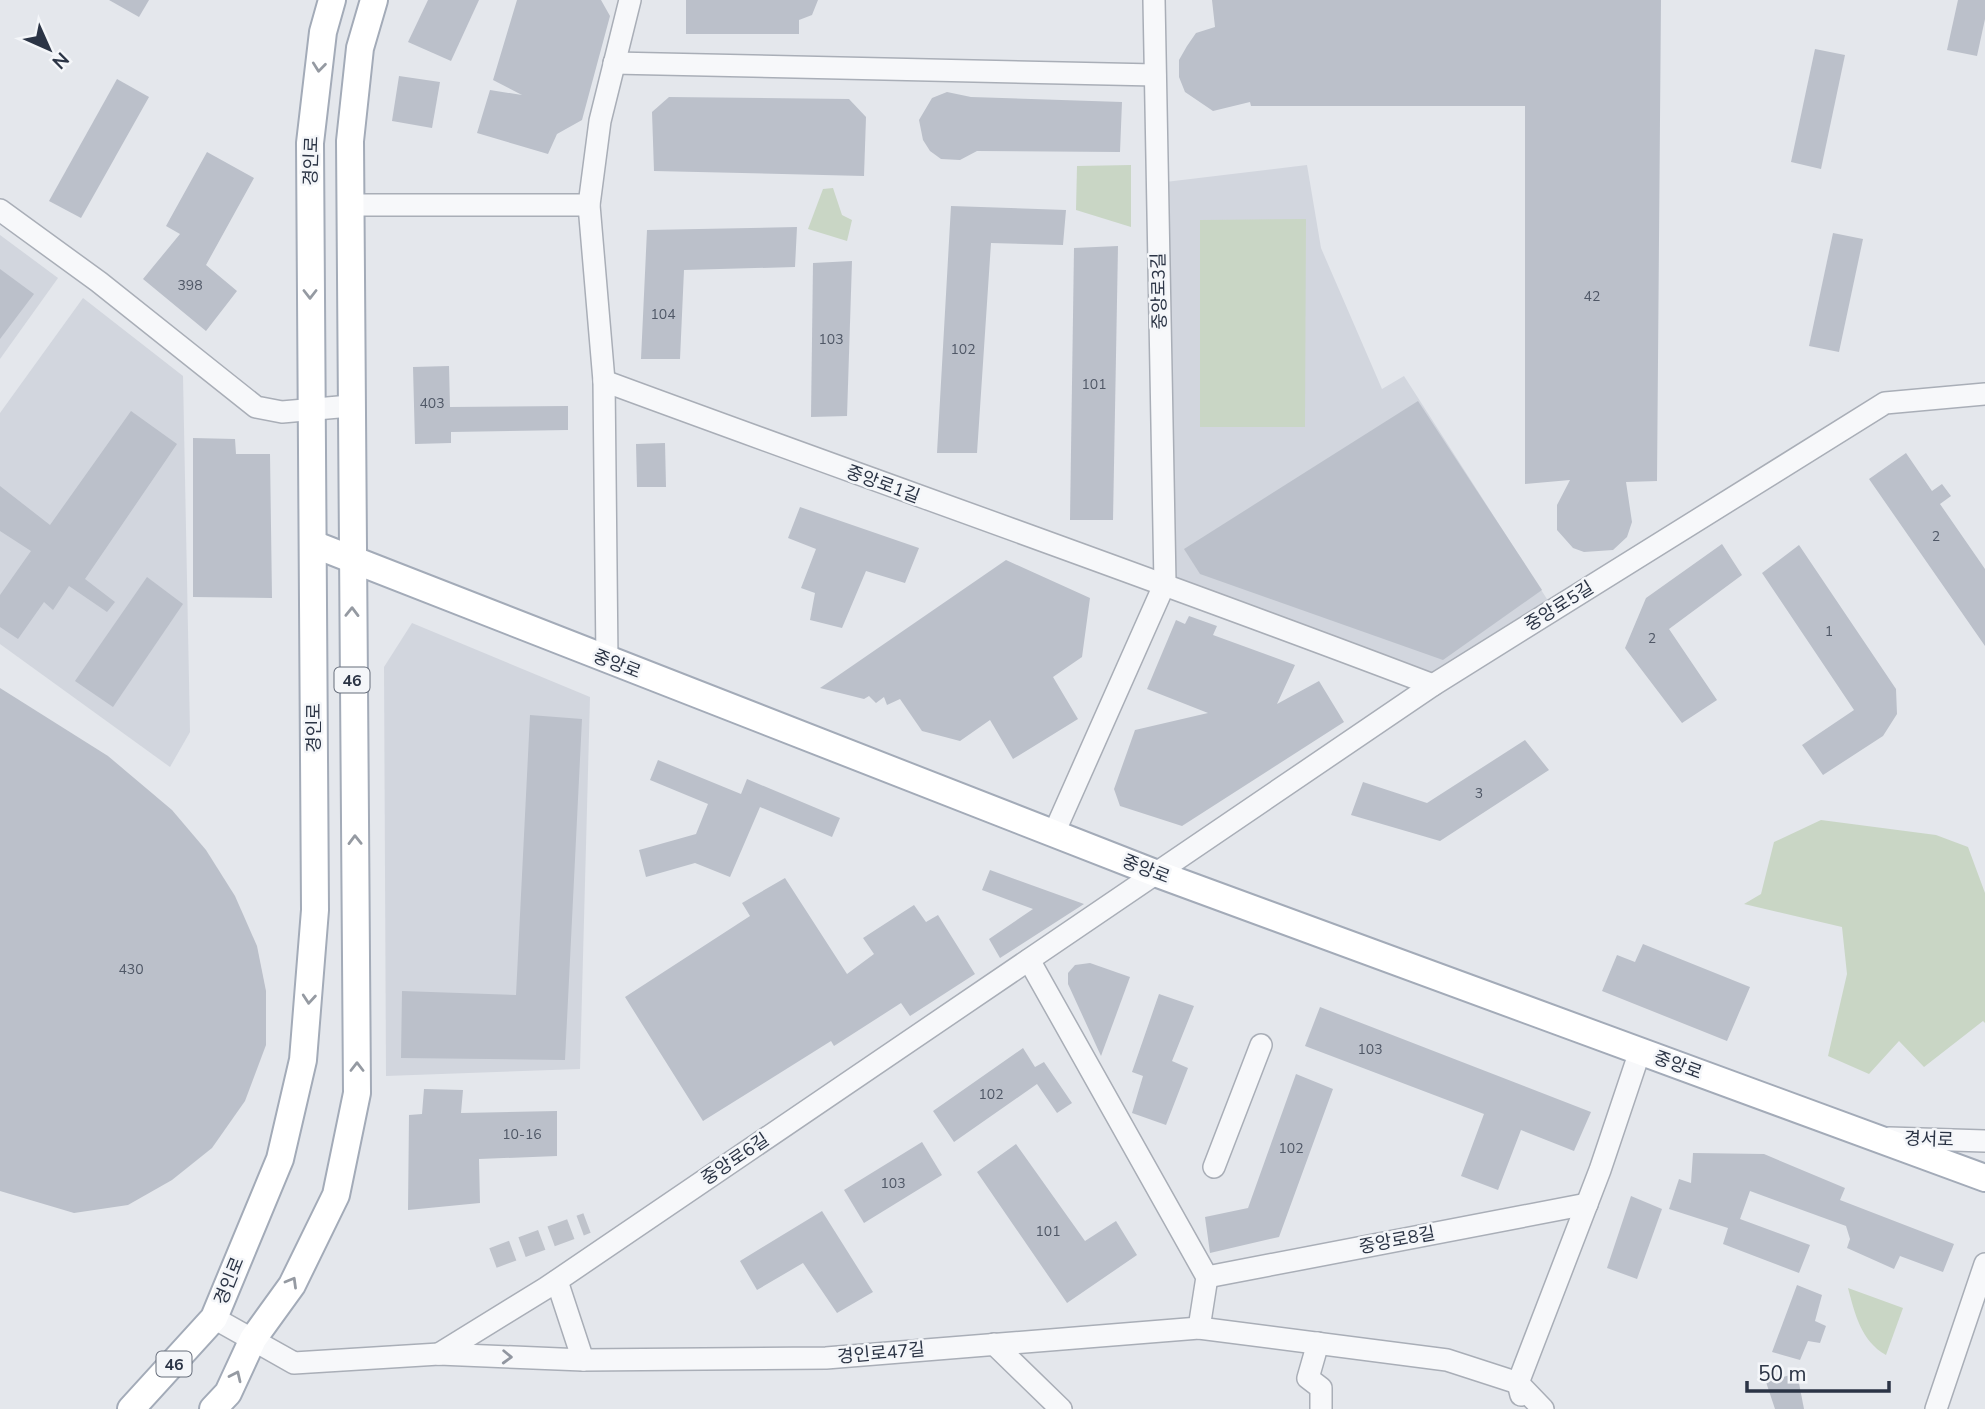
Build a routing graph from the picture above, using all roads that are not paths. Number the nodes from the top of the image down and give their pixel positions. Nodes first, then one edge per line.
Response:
1 (332, 0) edge
2 (374, 0) edge
3 (629, 0) edge
4 (1154, 0) edge
5 (614, 63) junction
6 (1155, 75) junction
7 (349, 205) junction
8 (589, 205) junction
9 (0, 209) edge
10 (604, 381) junction
11 (1985, 394) edge
12 (350, 405) junction
13 (310, 409) junction
14 (313, 544) junction
15 (352, 560) junction
16 (1165, 583) junction
17 (607, 660) junction
18 (1433, 685) junction
19 (1054, 834) junction
20 (1155, 873) junction
21 (1029, 960) junction
22 (1261, 1045) dead end
23 (1640, 1051) junction
24 (1873, 1137) junction
25 (1985, 1141) edge
26 (1214, 1167) dead end
27 (1985, 1178) edge
28 (1587, 1203) junction
29 (1985, 1264) edge
30 (1206, 1277) junction
31 (557, 1281) junction
32 (214, 1318) junction
33 (1199, 1328) junction
34 (253, 1339) junction
35 (1318, 1343) junction
36 (994, 1344) junction
37 (439, 1354) junction
38 (583, 1360) junction
39 (1518, 1382) junction
40 (131, 1409) edge
41 (213, 1409) edge
42 (1061, 1409) edge
43 (1321, 1409) edge
44 (1524, 1409) edge
45 (1543, 1409) edge
46 (1936, 1409) edge

1 -> 13 main road, 경인로 / 46
2 - 7 main road, 46
3 - 5 street
4 - 6 street, 중앙로3길
5 - 6 street
5 - 8 street
6 - 16 street, 중앙로3길
7 - 8 street
7 - 12 main road, 46
8 - 10 street
9 - 13 street
10 - 16 street, 중앙로1길
10 - 17 street
11 - 18 street, 중앙로5길
12 - 13 street
12 - 15 main road, 46
13 - 14 main road, 경인로 / 46
14 - 15 main road, 중앙로
14 -> 32 main road, 경인로 / 46
15 - 17 main road, 중앙로
34 -> 15 main road, 46
16 - 18 street
16 - 19 street, 중앙로3길
17 - 19 main road, 중앙로
18 - 20 street, 중앙로5길
19 - 20 main road, 중앙로
20 - 21 street, 중앙로6길
20 - 23 main road, 중앙로
21 - 30 street
21 - 31 street, 중앙로6길
22 - 26 street
23 - 24 main road, 중앙로
23 - 28 street
24 - 25 street, 경서로
24 - 27 main road, 중앙로
28 - 30 street, 중앙로8길
28 - 39 street
29 - 46 street
30 - 33 street
31 - 37 street, 중앙로6길
31 - 38 street
32 - 34 street, 경인로47길
32 - 40 main road, 경인로 / 46
33 - 35 street, 경인로47길
33 - 36 street, 경인로47길
34 - 37 street, 경인로47길
41 -> 34 main road, 46
35 - 39 street, 경인로47길
35 - 43 street
36 - 38 street, 경인로47길
36 - 42 street
37 -> 38 street, 경인로47길
39 - 44 street
39 - 45 street, 경인로47길

